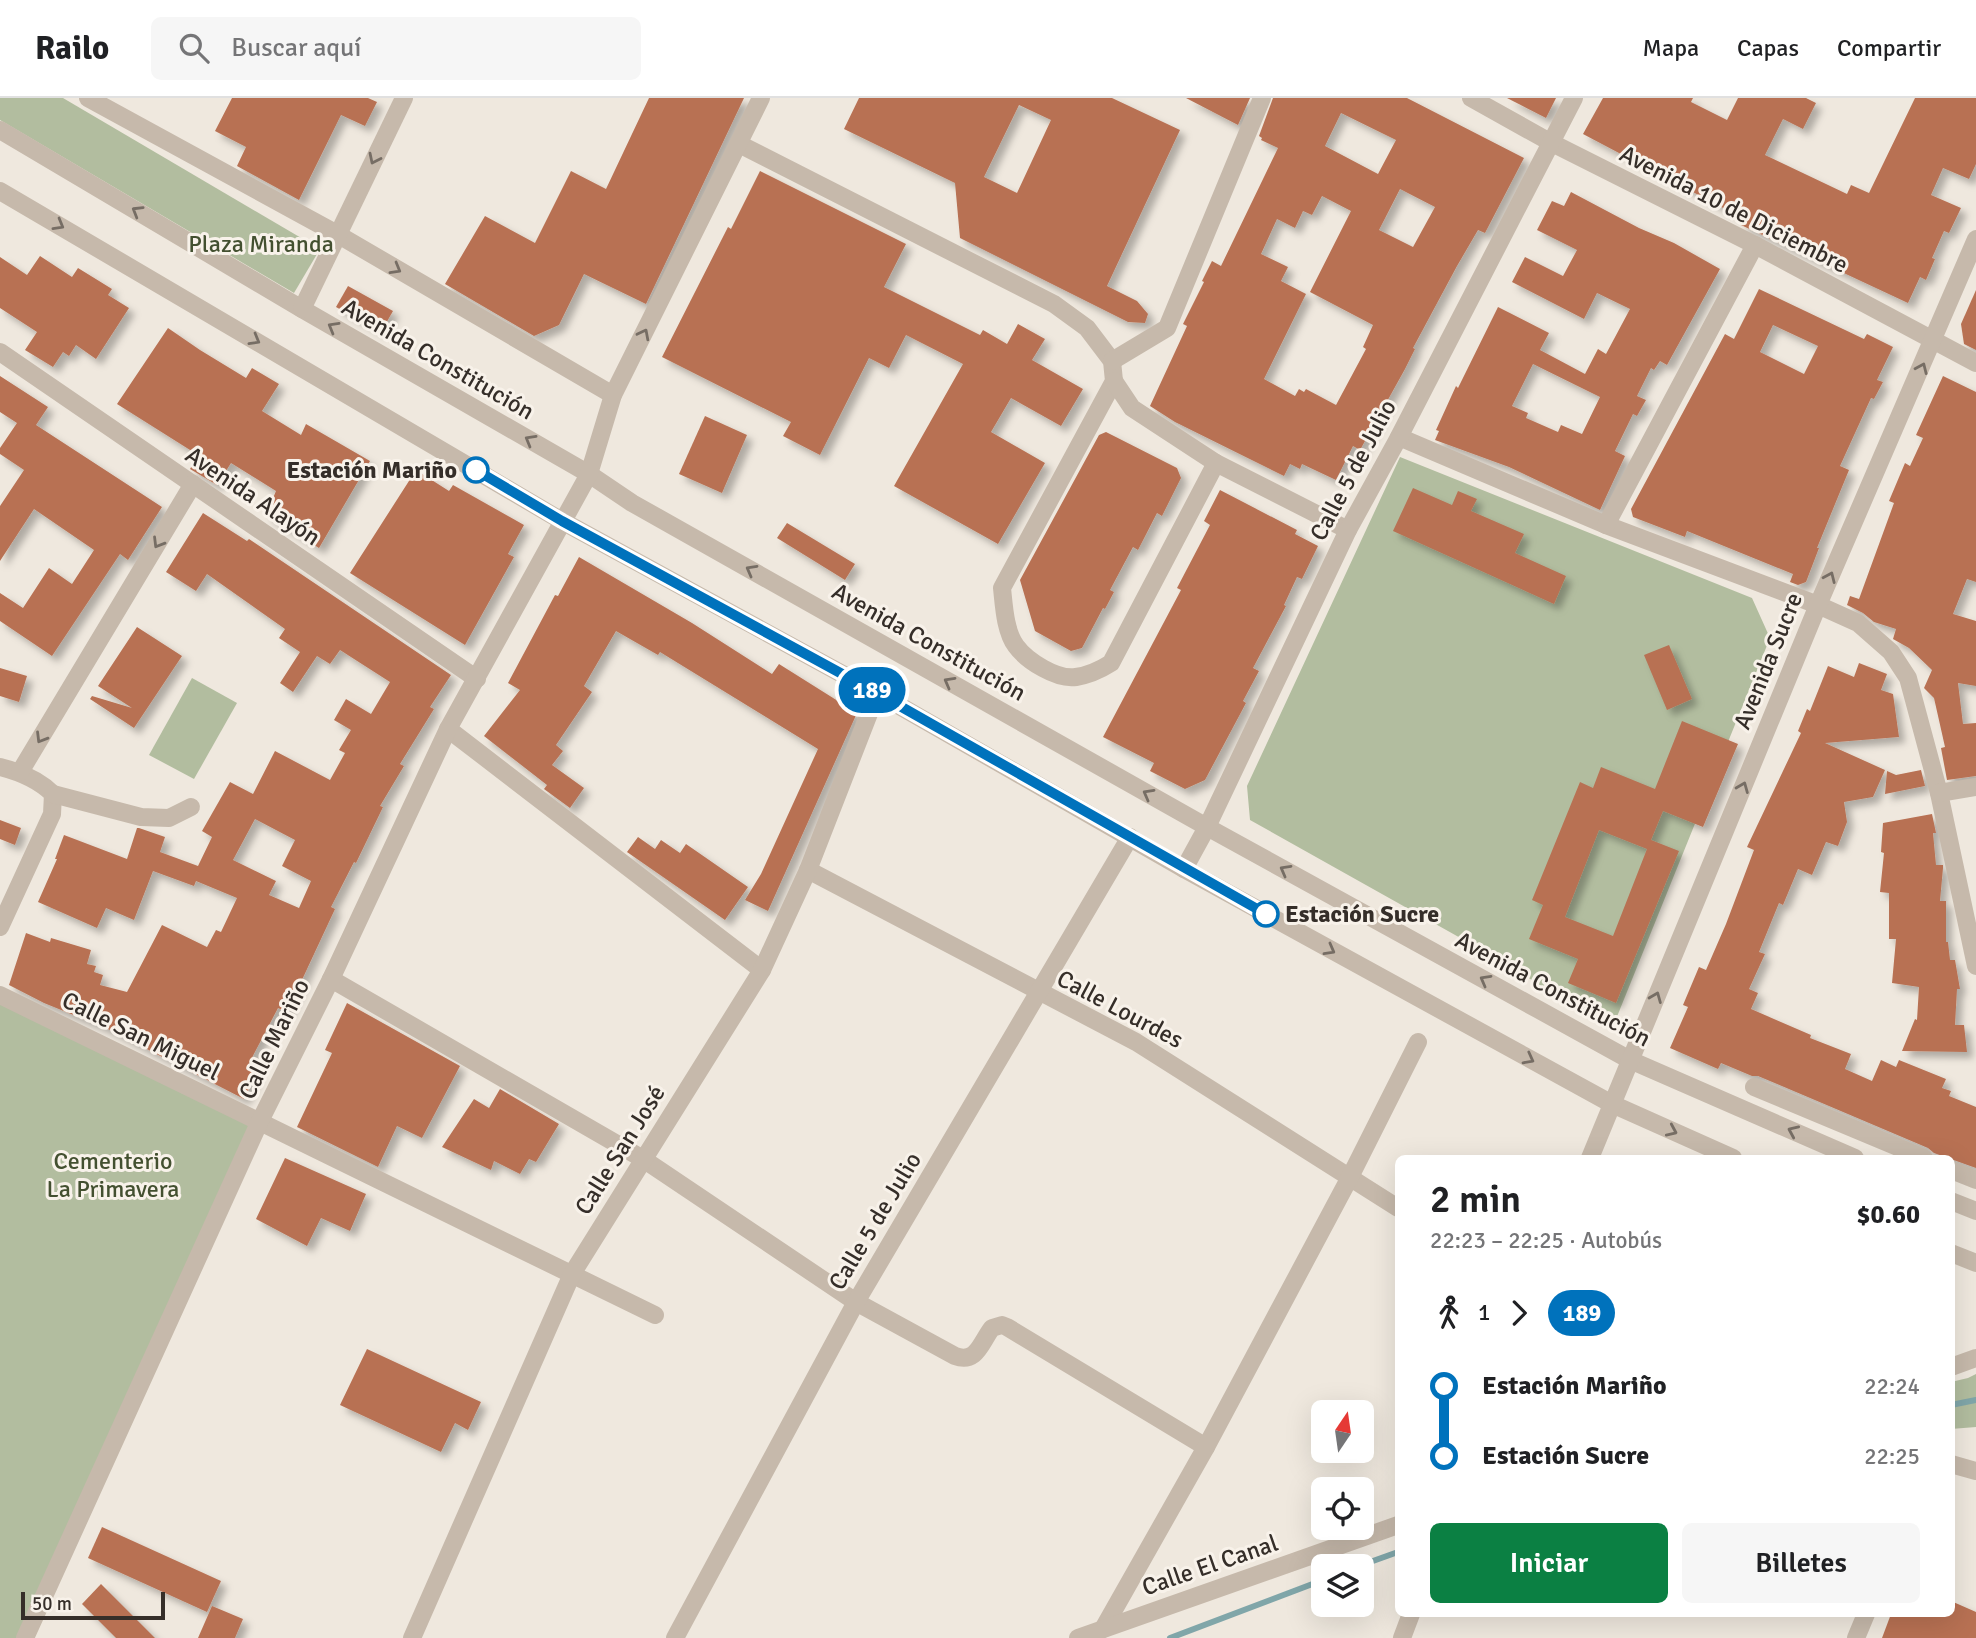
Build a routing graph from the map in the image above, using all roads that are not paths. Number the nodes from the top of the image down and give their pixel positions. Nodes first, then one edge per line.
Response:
1 (88, 98) edge
2 (404, 98) edge
3 (761, 98) edge
4 (1262, 98) edge
5 (1471, 98) edge
6 (1574, 98) edge
7 (0, 130) edge
8 (1550, 142) junction
9 (739, 144) junction
10 (0, 191) edge
11 (337, 234) junction
12 (1976, 239) edge
13 (1755, 245) junction
14 (302, 309) junction
15 (1934, 341) junction
16 (0, 352) edge
17 (1112, 361) junction
18 (1976, 363) edge
19 (1114, 381) junction
20 (613, 395) junction
21 (1399, 437) junction
22 (1216, 463) junction
23 (589, 474) junction
24 (193, 484) junction
25 (562, 521) junction
26 (1606, 525) junction
27 (1348, 530) junction
28 (1818, 605) junction
29 (477, 679) junction
30 (877, 693) junction
31 (448, 729) junction
32 (0, 766) edge
33 (20, 772) junction
34 (1976, 787) edge
35 (1939, 793) junction
36 (53, 794) junction
37 (191, 807) dead end
38 (1207, 827) junction
39 (1130, 837) junction
40 (1184, 869) junction
41 (808, 870) junction
42 (0, 927) edge
43 (1976, 966) edge
44 (762, 970) junction
45 (331, 979) junction
46 (1039, 993) junction
47 (0, 995) edge
48 (1418, 1042) dead end
49 (1630, 1060) junction
50 (1754, 1087) dead end
51 (1612, 1104) junction
52 (260, 1122) junction
53 (1591, 1155) edge
54 (1725, 1155) edge
55 (1848, 1155) edge
56 (1917, 1155) edge
57 (643, 1159) junction
58 (1955, 1172) edge
59 (1350, 1177) junction
60 (1976, 1180) edge
61 (1955, 1202) edge
62 (1395, 1206) edge
63 (1976, 1211) edge
64 (1955, 1255) edge
65 (1976, 1263) edge
66 (572, 1274) junction
67 (856, 1302) junction
68 (655, 1315) dead end
69 (1976, 1357) edge
70 (1955, 1365) edge
71 (1206, 1447) junction
72 (1955, 1465) edge
73 (1976, 1471) edge
74 (1395, 1526) edge
75 (1410, 1617) edge
76 (1865, 1617) edge
77 (1103, 1629) junction
78 (25, 1638) edge
79 (412, 1638) edge
80 (675, 1638) edge
81 (1077, 1638) edge
82 (1402, 1638) edge
83 (1856, 1638) edge

1 - 11 street
2 -> 11 street
3 - 9 street
4 - 17 street
5 - 8 street, Avenida 10 de Diciembre
6 - 8 street, Calle 5 de Julio
14 -> 7 street, Avenida Constitución
8 - 13 street, Avenida 10 de Diciembre
8 - 21 street, Calle 5 de Julio
9 - 17 street
20 -> 9 street, Calle Mariño
10 -> 25 street
11 - 14 street
11 -> 20 street
12 - 15 street, Avenida Sucre
13 - 15 street, Avenida 10 de Diciembre
13 - 26 street
23 -> 14 street, Avenida Constitución
15 - 18 street, Avenida 10 de Diciembre
28 -> 15 street, Avenida Sucre
16 - 24 street, Avenida Alayón
17 - 19 street
19 - 22 street
19 - 22 street
20 - 23 street, Calle Mariño
21 - 26 street
21 - 27 street, Calle 5 de Julio
22 - 27 street
23 - 25 street, Calle Mariño
38 -> 23 street, Avenida Constitución
24 - 29 street, Avenida Alayón
24 -> 33 street
25 - 29 street, Calle Mariño
25 - 30 street
26 - 28 street
27 - 38 street, Calle 5 de Julio
28 - 35 street
49 -> 28 street, Avenida Sucre
29 - 31 street, Calle Mariño
30 - 39 street
30 - 41 street, Calle San José
31 - 44 street
31 - 45 street, Calle Mariño
32 - 33 street
33 - 36 street
34 - 35 street
35 - 43 street
36 - 37 street
36 - 42 street
38 - 40 street, Calle 5 de Julio
49 -> 38 street, Avenida Constitución
39 - 40 street
39 - 46 street, Calle 5 de Julio
40 -> 51 street
41 - 44 street, Calle San José
41 - 46 street, Calle Lourdes
44 - 57 street, Calle San José
45 - 52 street, Calle Mariño
45 - 57 street
46 - 59 street, Calle Lourdes
46 - 67 street, Calle 5 de Julio
47 - 52 street, Calle San Miguel
48 - 59 street
49 - 51 street, Avenida Sucre
55 -> 49 street, Avenida Constitución
50 - 56 street
51 - 53 street, Avenida Sucre
51 -> 54 street
52 - 66 street, Calle San Miguel
52 - 78 street, Calle Mariño
57 - 66 street, Calle San José
57 - 67 street
58 - 60 street
59 - 62 street, Calle Lourdes
59 - 71 street
61 - 63 street
64 - 65 street
66 - 68 street, Calle San Miguel
66 - 79 street, Calle San José
67 - 71 street
67 - 80 street, Calle 5 de Julio
69 - 70 street
71 - 77 street
72 - 73 street
74 - 77 street, Calle El Canal
75 - 82 street
76 - 83 street
77 - 81 street, Calle El Canal

